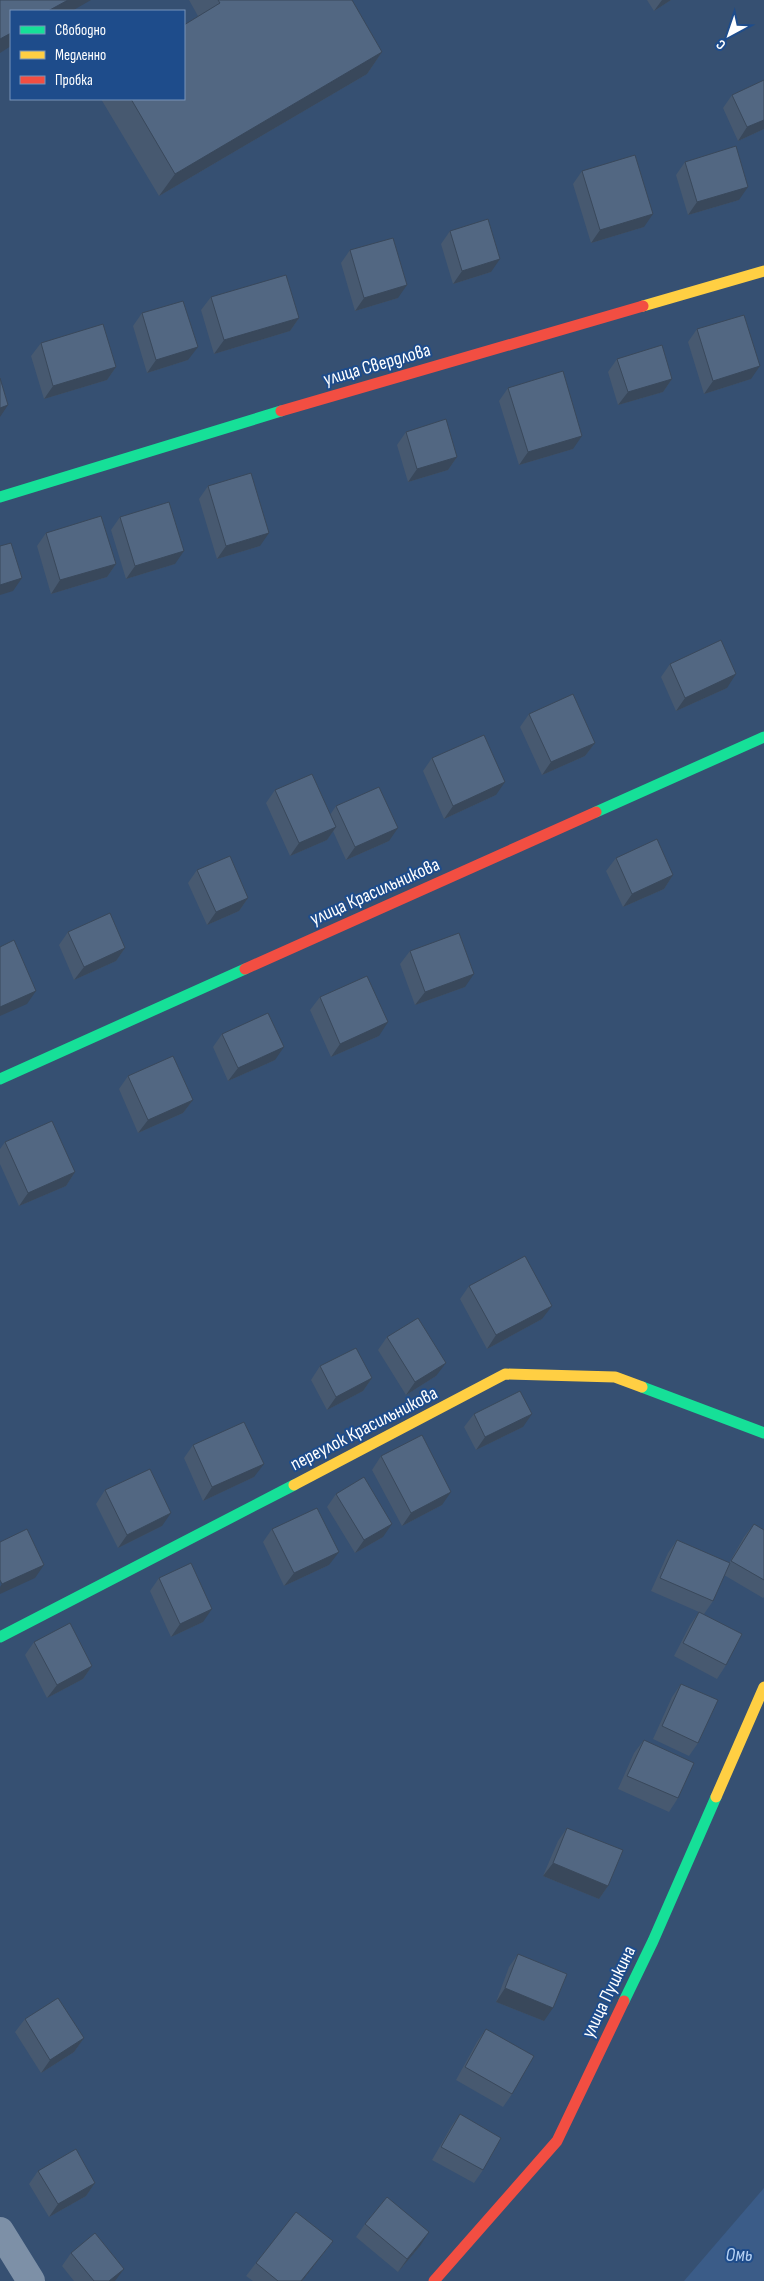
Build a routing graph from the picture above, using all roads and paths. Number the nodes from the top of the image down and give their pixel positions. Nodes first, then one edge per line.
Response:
1 (764, 271) edge
2 (0, 497) edge
3 (764, 737) edge
4 (0, 1079) edge
5 (764, 1433) edge
6 (0, 1637) edge
7 (764, 1687) edge
8 (0, 2230) edge
9 (31, 2281) edge
10 (434, 2281) edge

1 - 2 street, улица Свердлова
3 - 4 street, улица Красильникова
5 - 6 street, переулок Красильникова
7 - 10 street, улица Пушкина
8 - 9 street

